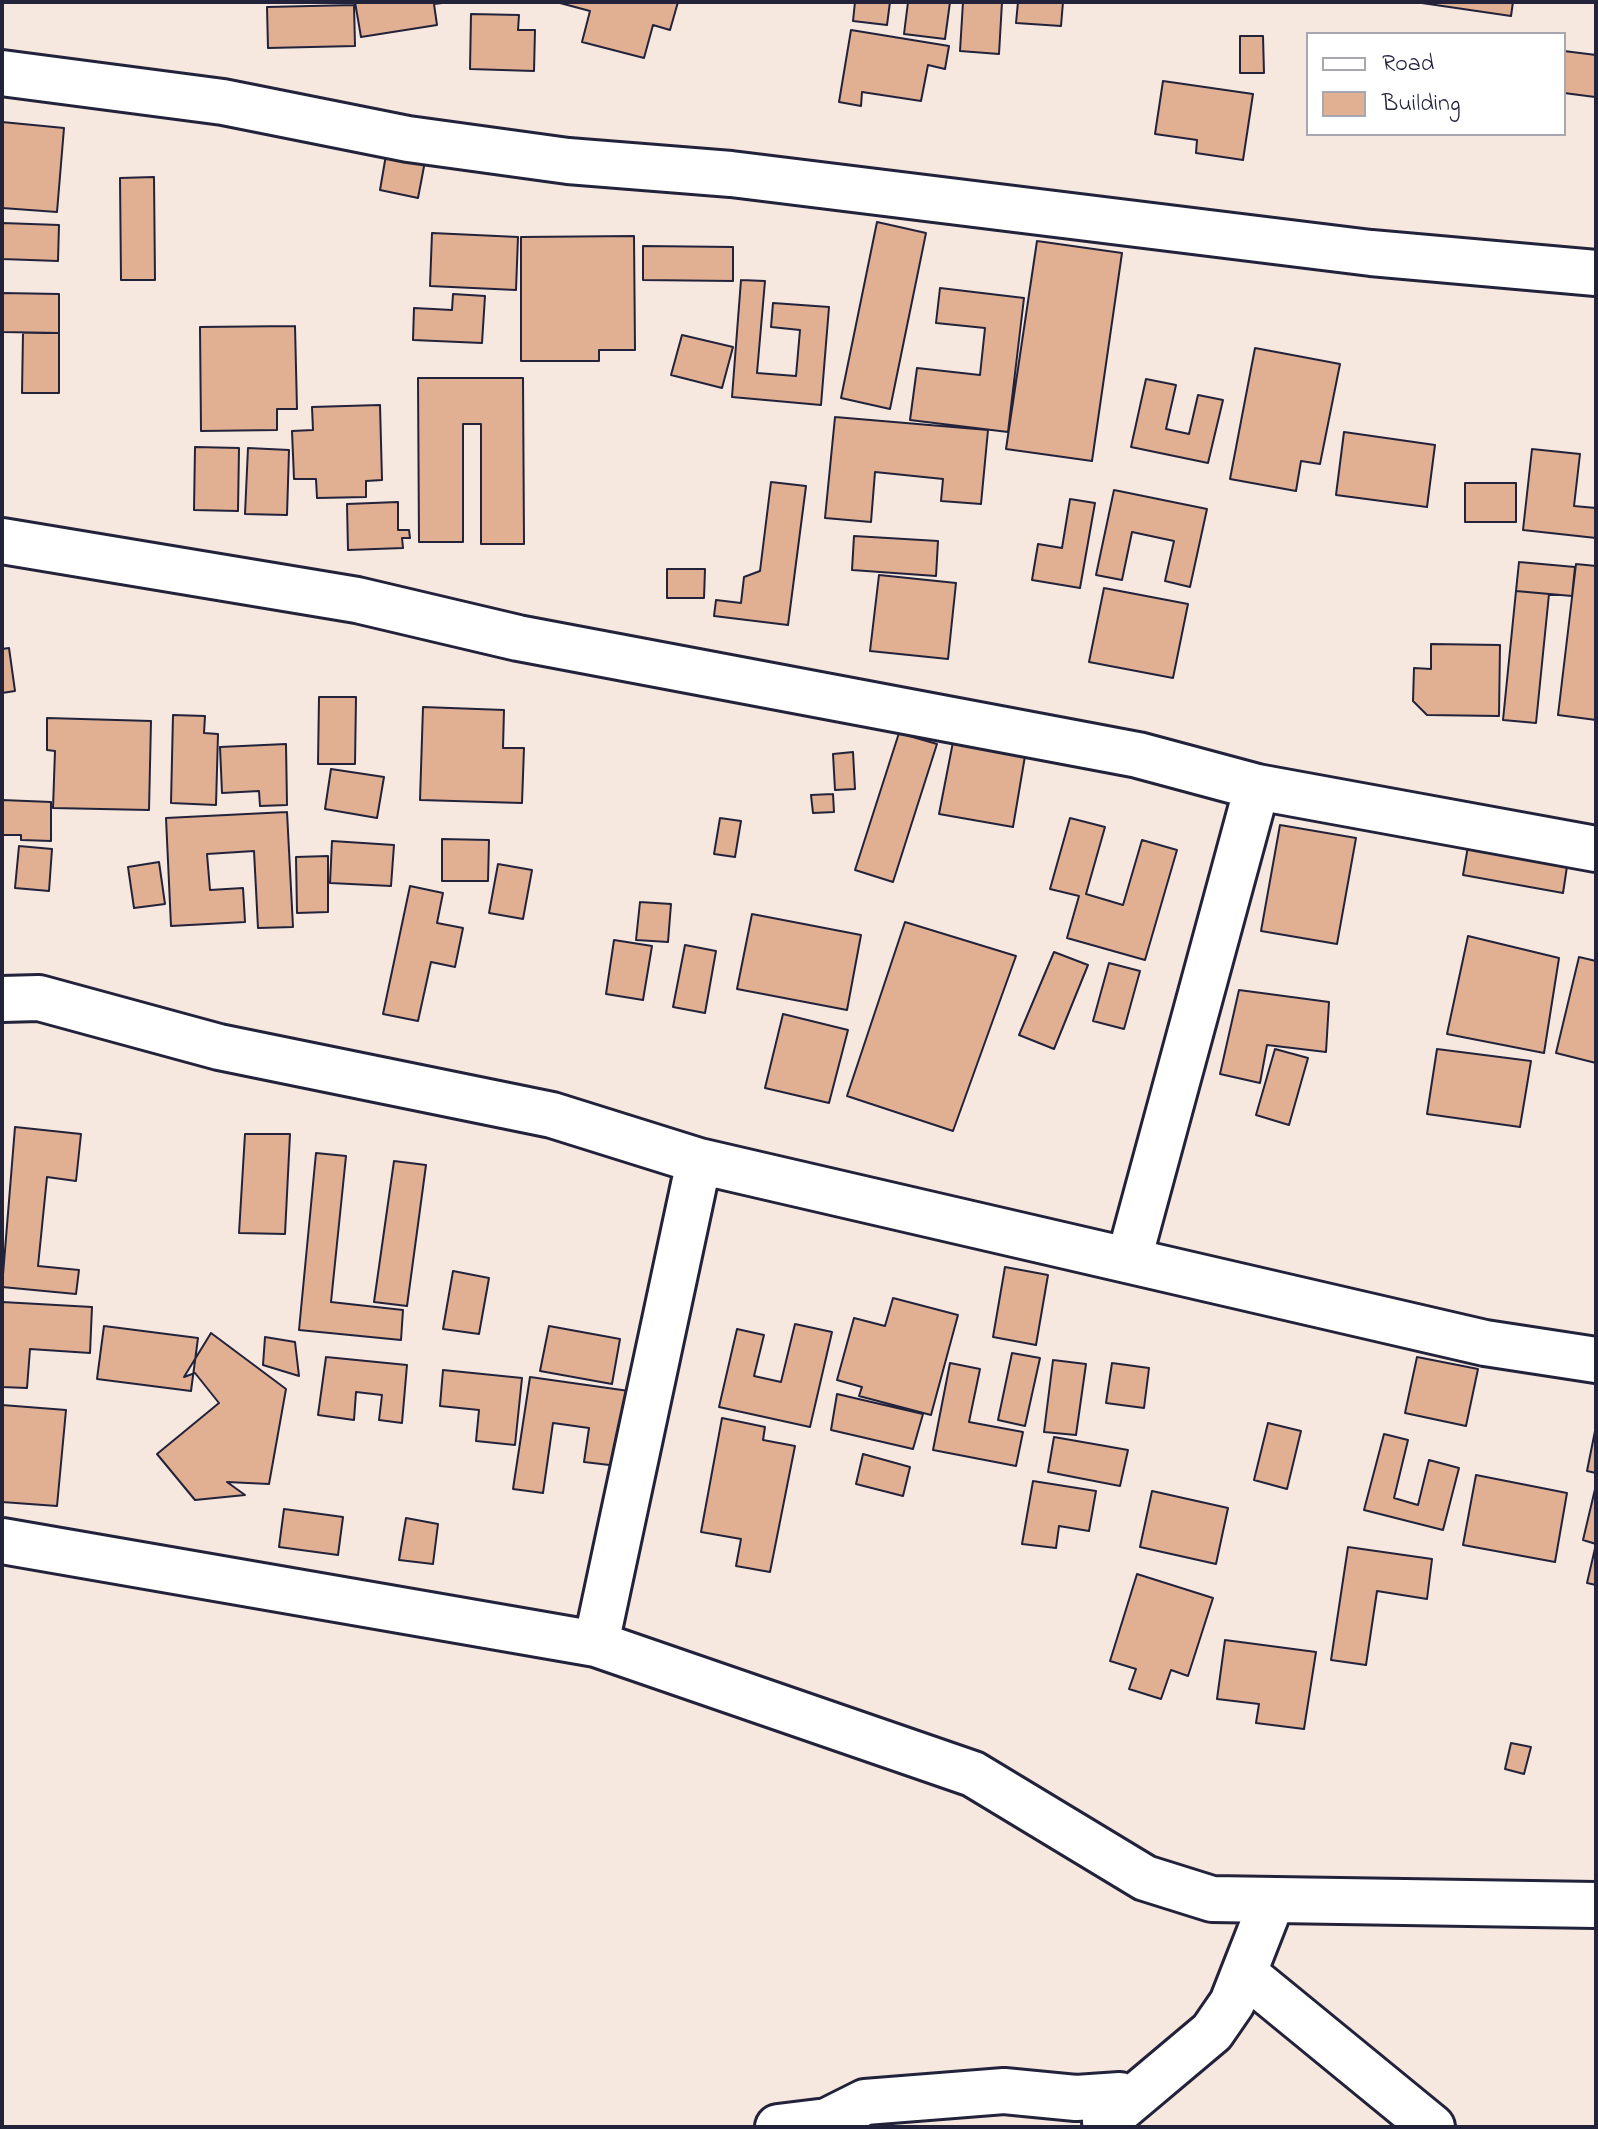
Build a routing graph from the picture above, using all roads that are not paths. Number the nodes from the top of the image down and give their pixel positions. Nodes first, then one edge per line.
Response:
1 (2, 73) edge
2 (1596, 273) edge
3 (2, 541) edge
4 (1257, 787) junction
5 (1596, 849) edge
6 (2, 999) edge
7 (699, 1161) junction
8 (1129, 1259) junction
9 (1596, 1360) edge
10 (2, 1541) edge
11 (596, 1644) junction
12 (1272, 1901) junction
13 (1596, 1905) edge
14 (1244, 1973) junction
15 (1113, 2116) edge
16 (778, 2127) edge
17 (1432, 2127) edge

1 - 2 street
3 - 4 street
4 - 5 street
4 - 8 street
6 - 7 street
7 - 8 street
7 - 11 street
8 - 9 street
10 - 11 street
11 - 12 street
12 - 13 street
12 - 14 street
14 - 15 street
14 - 17 street
15 - 16 street

